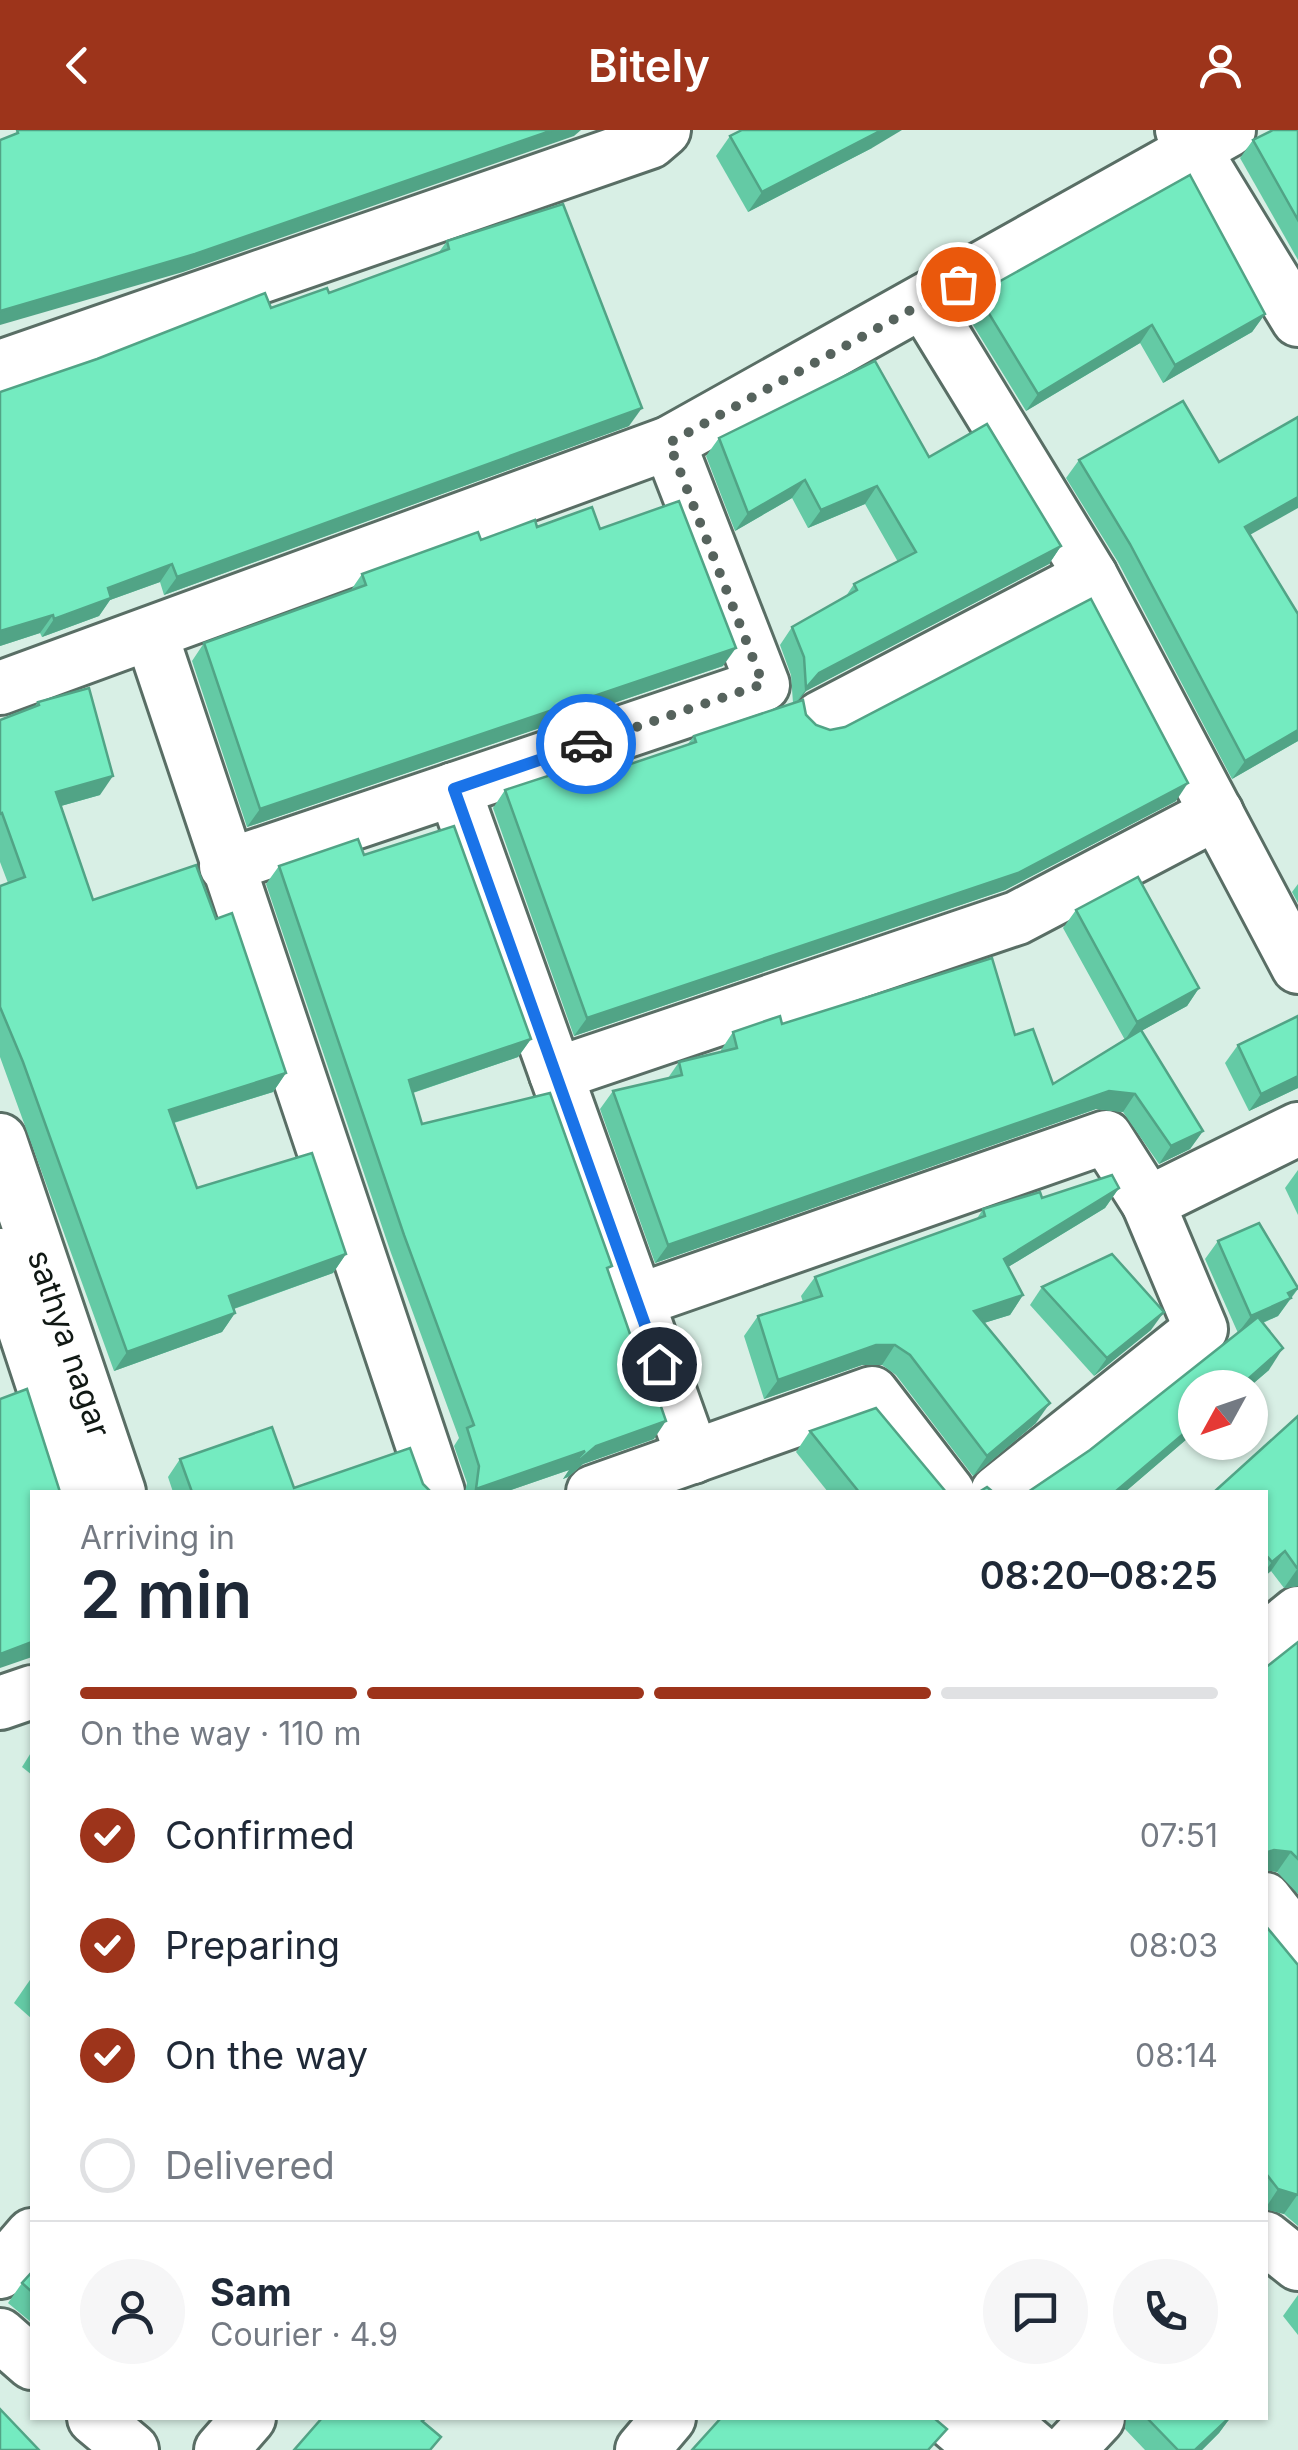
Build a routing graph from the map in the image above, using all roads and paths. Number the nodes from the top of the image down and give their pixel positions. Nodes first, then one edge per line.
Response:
1 (664, 130) edge
2 (1202, 136) edge
3 (924, 303) junction
4 (1298, 320) edge
5 (0, 367) edge
6 (669, 443) junction
7 (1091, 576) junction
8 (152, 634) junction
9 (0, 688) edge
10 (820, 718) dead end
11 (454, 789) junction
12 (1217, 813) junction
13 (226, 866) junction
14 (1298, 967) edge
15 (556, 1074) junction
16 (1298, 1129) edge
17 (0, 1140) edge
18 (1148, 1203) junction
19 (0, 1255) edge
20 (637, 1301) junction
21 (692, 1457) junction
22 (77, 1490) edge
23 (118, 1490) edge
24 (437, 1490) edge
25 (599, 1490) edge
26 (946, 1490) edge
27 (1000, 1490) edge
28 (1298, 1614) edge
29 (1268, 1638) edge
30 (30, 1693) edge
31 (0, 1703) edge
32 (1268, 1903) edge
33 (1298, 1941) edge
34 (30, 2237) edge
35 (1268, 2240) edge
36 (1298, 2264) edge
37 (0, 2272) edge
38 (0, 2334) edge
39 (30, 2361) edge
40 (96, 2420) edge
41 (248, 2420) edge
42 (667, 2420) edge
43 (950, 2420) edge
44 (1001, 2420) edge
45 (1096, 2420) edge
46 (132, 2450) edge
47 (221, 2450) edge
48 (642, 2450) edge
49 (984, 2450) edge
50 (1036, 2450) edge
51 (1068, 2450) edge

1 - 5 street
2 - 3 street
2 - 4 street
3 - 6 street
3 - 7 street
6 - 8 street
6 - 11 street
7 - 10 street
7 - 12 street
8 - 9 street
8 - 13 street
11 - 13 street
11 - 15 street
12 - 14 street
12 - 15 street
13 - 24 street
15 - 20 street
16 - 18 street
17 - 23 street, sathya nagar
18 - 20 street
18 - 27 street
19 - 22 street, sathya nagar
20 - 21 street
21 - 25 street
21 - 26 street
28 - 29 street
30 - 31 street
32 - 33 street
34 - 37 street
35 - 36 street
38 - 39 street
40 - 46 street
41 - 47 street
42 - 48 street
43 - 49 street
44 - 50 street
45 - 51 street

